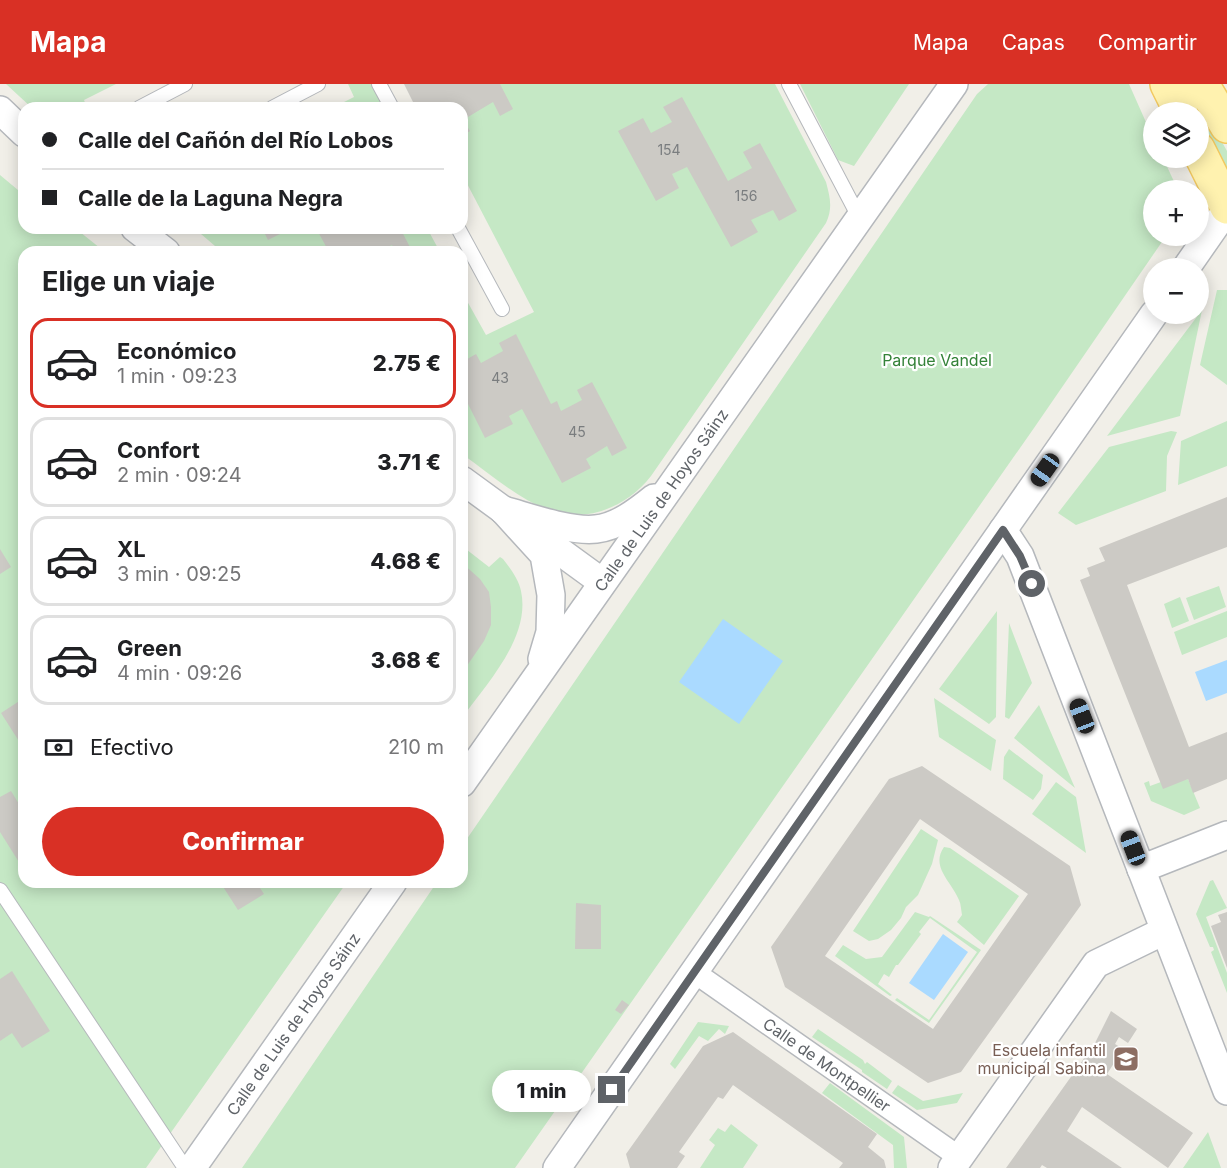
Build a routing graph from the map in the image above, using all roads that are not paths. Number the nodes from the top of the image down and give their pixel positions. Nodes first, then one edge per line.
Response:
1 (185, 84) edge
2 (318, 84) edge
3 (379, 84) edge
4 (789, 84) edge
5 (1167, 84) edge
6 (949, 88) edge
7 (150, 102) edge
8 (284, 102) edge
9 (389, 102) edge
10 (1176, 102) edge
11 (0, 110) edge
12 (18, 127) edge
13 (1207, 168) edge
14 (1227, 208) edge
15 (859, 217) junction
16 (143, 234) edge
17 (158, 246) edge
18 (468, 246) edge
19 (1193, 258) edge
20 (502, 309) dead end
21 (1147, 324) edge
22 (674, 483) junction
23 (468, 484) edge
24 (503, 510) junction
25 (1003, 530) junction
26 (602, 582) junction
27 (538, 672) junction
28 (468, 774) edge
29 (1227, 836) edge
30 (1141, 869) junction
31 (389, 888) edge
32 (0, 890) edge
33 (1164, 931) junction
34 (694, 972) junction
35 (1227, 1091) edge
36 (956, 1163) edge
37 (185, 1168) edge
38 (192, 1168) edge
39 (557, 1168) edge

1 - 7 lane
2 - 8 lane
3 - 9 lane
4 - 15 lane
5 - 10 main road
6 - 15 street, Calle de Luis de Hoyos Sáinz
11 - 12 street
13 - 14 main road
14 - 19 street
15 - 22 street, Calle de Luis de Hoyos Sáinz
16 - 17 street
18 - 20 lane
21 - 25 street
22 - 24 street
22 - 26 street, Calle de Luis de Hoyos Sáinz
23 - 24 street
24 - 26 street
24 - 27 street
25 - 30 street
25 - 34 street
26 - 27 street, Calle de Luis de Hoyos Sáinz
27 - 28 street, Calle de Luis de Hoyos Sáinz
29 - 30 street
30 - 33 street
31 - 38 street, Calle de Luis de Hoyos Sáinz
32 - 37 lane
33 - 35 street
33 - 36 street
34 - 36 street, Calle de Montpellier
34 - 39 street

